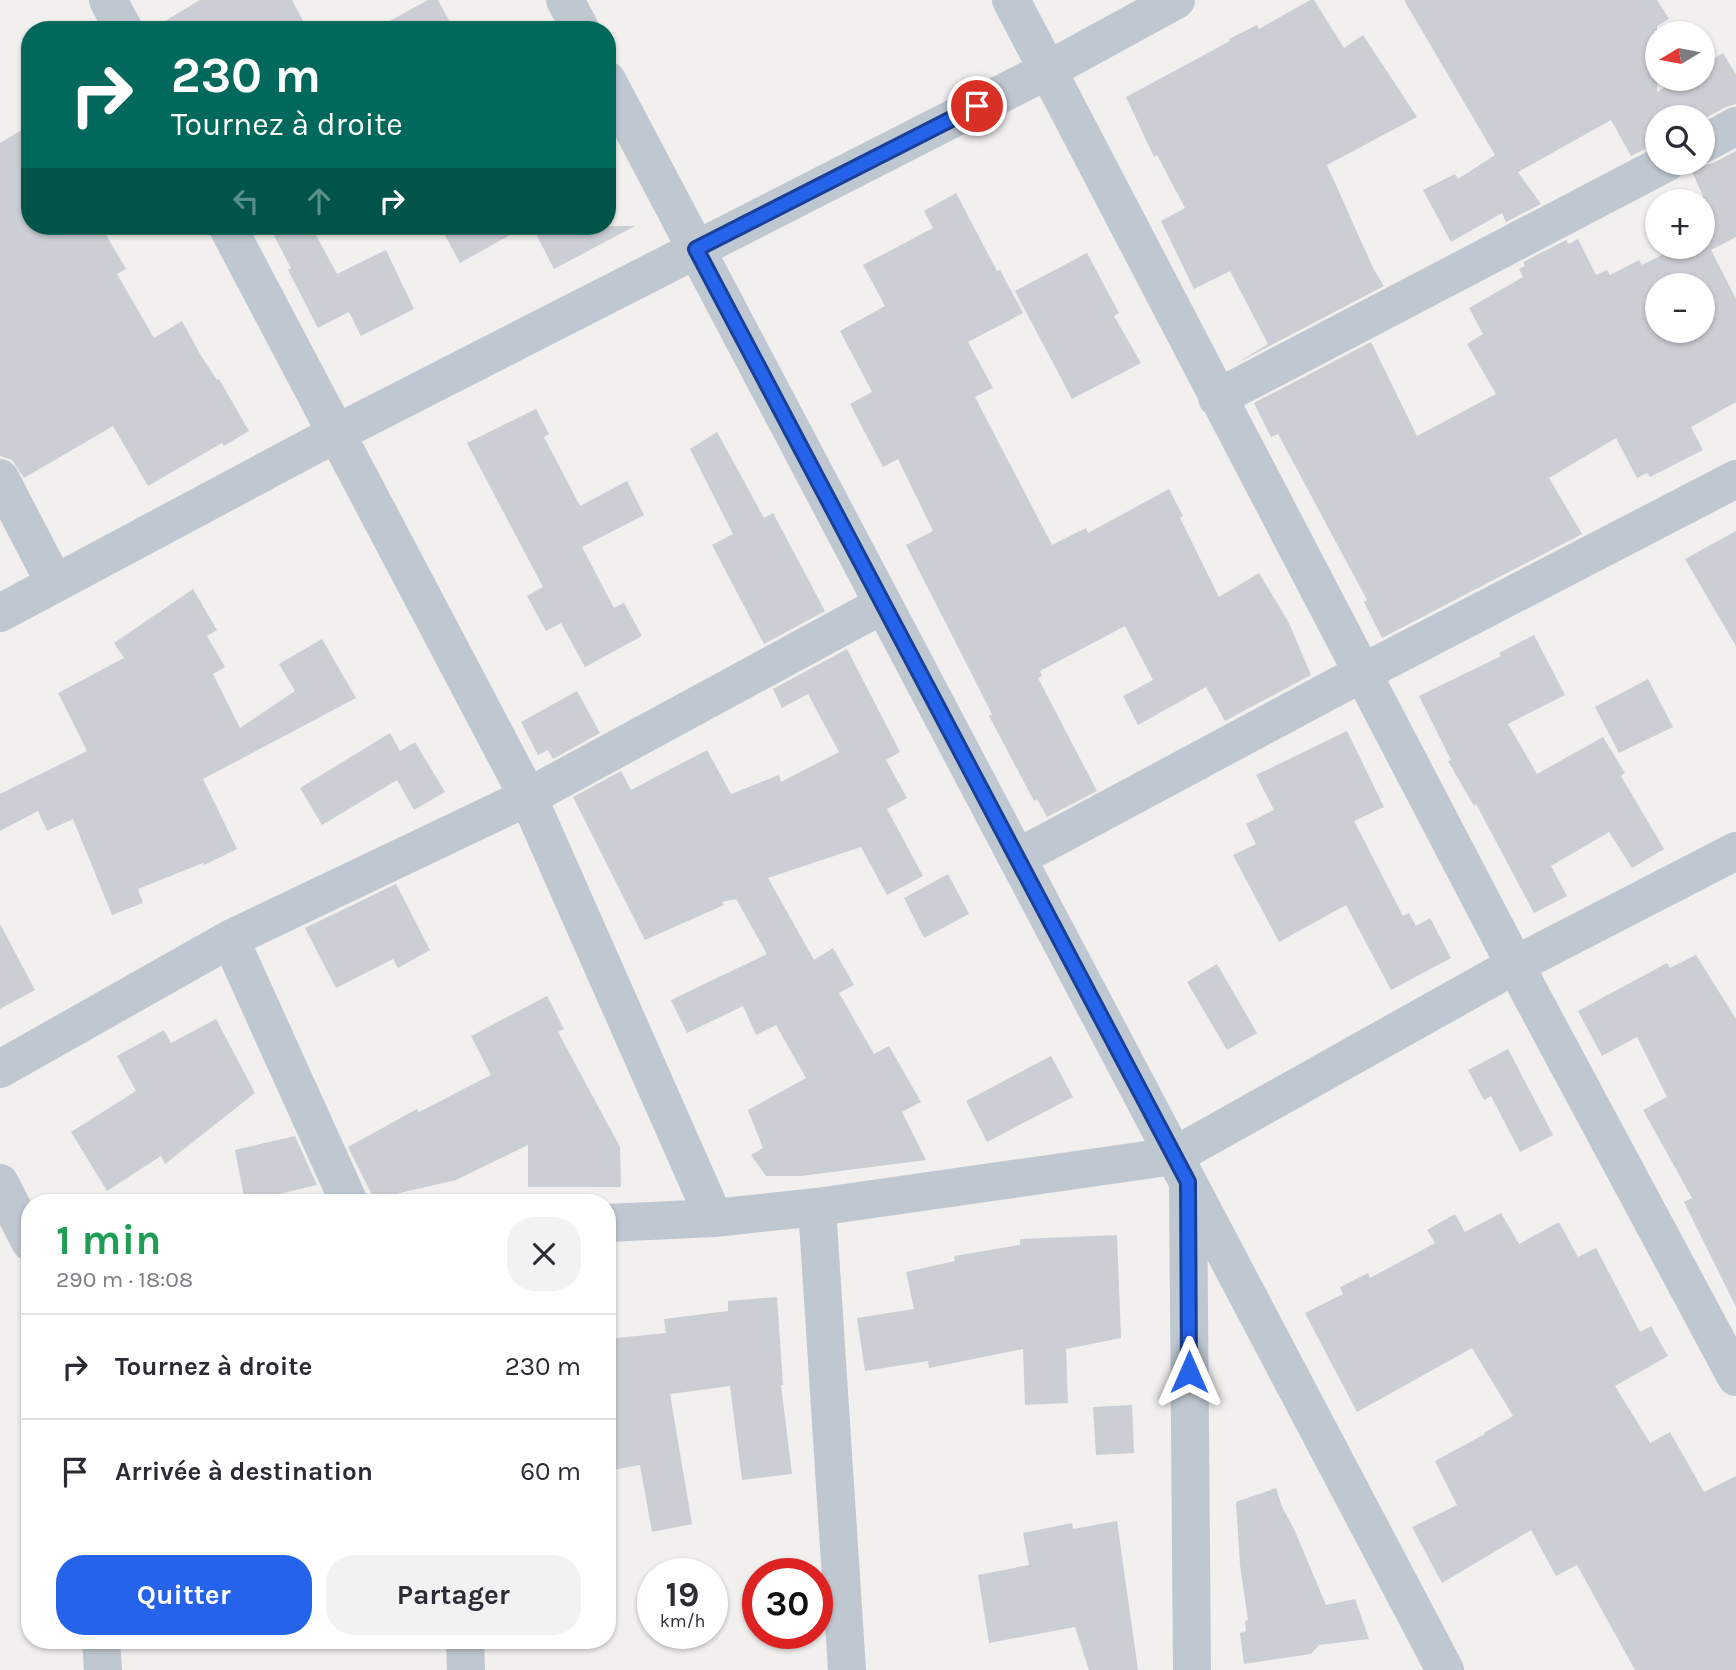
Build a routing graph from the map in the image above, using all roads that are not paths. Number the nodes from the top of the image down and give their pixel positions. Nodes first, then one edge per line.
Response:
1 (108, 0) edge
2 (565, 0) edge
3 (1011, 0) edge
4 (1176, 0) edge
5 (119, 21) edge
6 (576, 21) edge
7 (1048, 70) junction
8 (616, 97) edge
9 (1736, 126) edge
10 (1715, 137) edge
11 (1645, 174) edge
12 (232, 235) edge
13 (696, 249) junction
14 (1217, 398) junction
15 (337, 433) junction
16 (0, 478) edge
17 (1736, 479) edge
18 (55, 584) junction
19 (883, 605) junction
20 (0, 613) edge
21 (1364, 672) junction
22 (528, 797) junction
23 (1736, 851) edge
24 (1017, 859) junction
25 (230, 939) junction
26 (1515, 965) junction
27 (0, 1069) edge
28 (1181, 1169) junction
29 (0, 1183) edge
30 (345, 1194) edge
31 (817, 1207) junction
32 (714, 1218) junction
33 (616, 1223) edge
34 (21, 1224) edge
35 (0, 1255) edge
36 (21, 1255) edge
37 (1723, 1320) edge
38 (1736, 1377) edge
39 (102, 1649) edge
40 (466, 1649) edge
41 (103, 1670) edge
42 (467, 1670) edge
43 (847, 1670) edge
44 (1192, 1670) edge
45 (1445, 1670) edge

1 - 5 street
2 - 6 street
3 - 7 street
4 - 7 street
7 - 13 street
7 - 14 street
8 - 13 street
9 - 10 street
11 - 14 street
12 - 15 street
13 - 15 street
13 - 19 street
14 - 21 street
15 - 18 street
15 - 22 street
16 - 18 street
17 - 21 street
18 - 20 street
19 - 22 street
19 - 24 street
21 - 24 street
21 - 26 street
22 - 25 street
22 - 32 street
23 - 26 street
24 - 28 street
25 - 27 street
25 - 30 street
26 - 28 street
26 - 37 street
28 - 31 street
28 - 44 street
28 - 45 street
29 - 34 street
31 - 32 street
31 - 43 street
32 - 33 street
35 - 36 street
37 - 38 street
39 - 41 street
40 - 42 street

